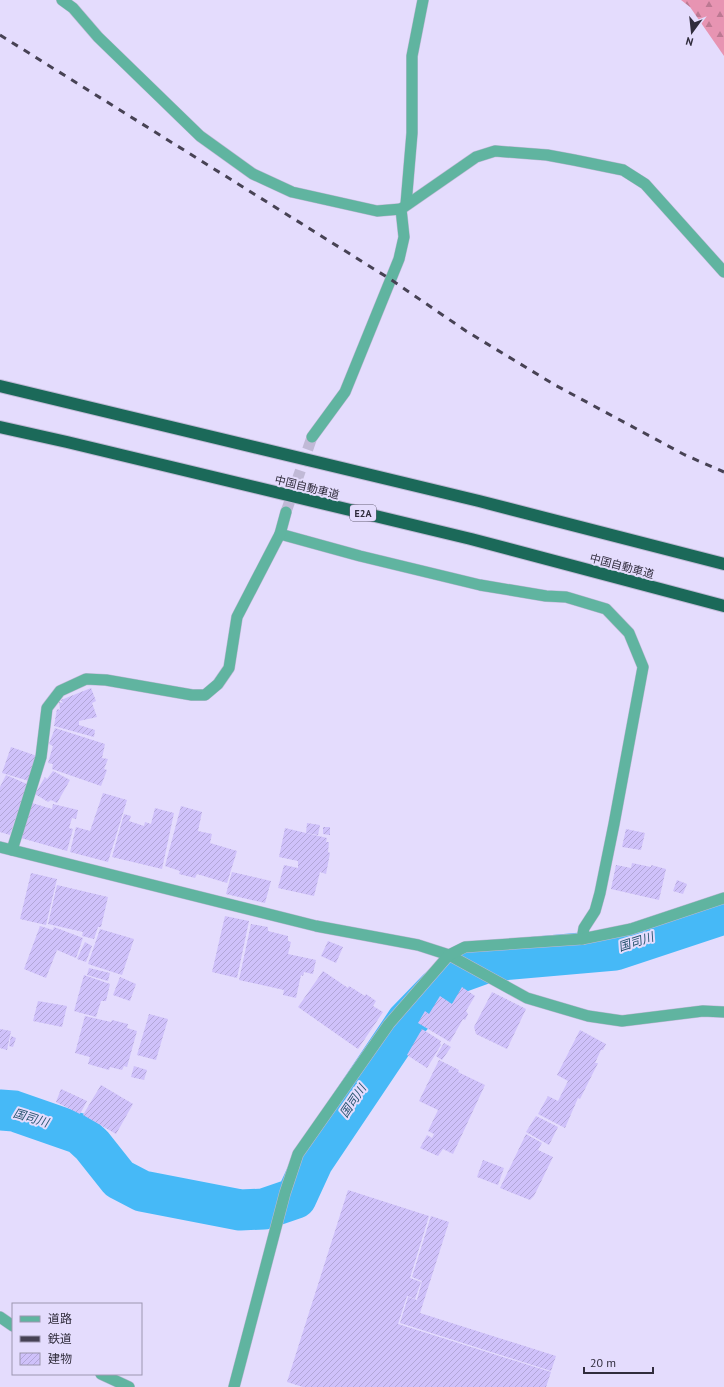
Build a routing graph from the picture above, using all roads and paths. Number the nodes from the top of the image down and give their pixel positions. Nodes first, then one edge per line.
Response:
1 (62, 0) edge
2 (423, 0) edge
3 (404, 206) junction
4 (724, 272) edge
5 (0, 386) edge
6 (0, 427) edge
7 (312, 437) tunnel mouth
8 (286, 512) tunnel mouth
9 (280, 534) junction
10 (724, 564) edge
11 (724, 606) edge
12 (0, 847) edge
13 (12, 850) junction
14 (724, 898) edge
15 (582, 938) junction
16 (449, 955) junction
17 (724, 1012) edge
18 (0, 1317) edge
19 (12, 1325) edge
20 (103, 1375) edge
21 (129, 1387) edge
22 (234, 1387) edge

1 - 3 street
2 - 3 street
3 - 4 street
3 - 7 street
5 - 10 highway
6 - 11 highway, 中国自動車道 / E2A
8 - 9 street
9 - 13 street
9 - 15 street
12 - 13 street
13 - 16 street
14 - 15 street
15 - 16 street
16 - 17 street
16 - 22 street
18 - 19 street
20 - 21 street

